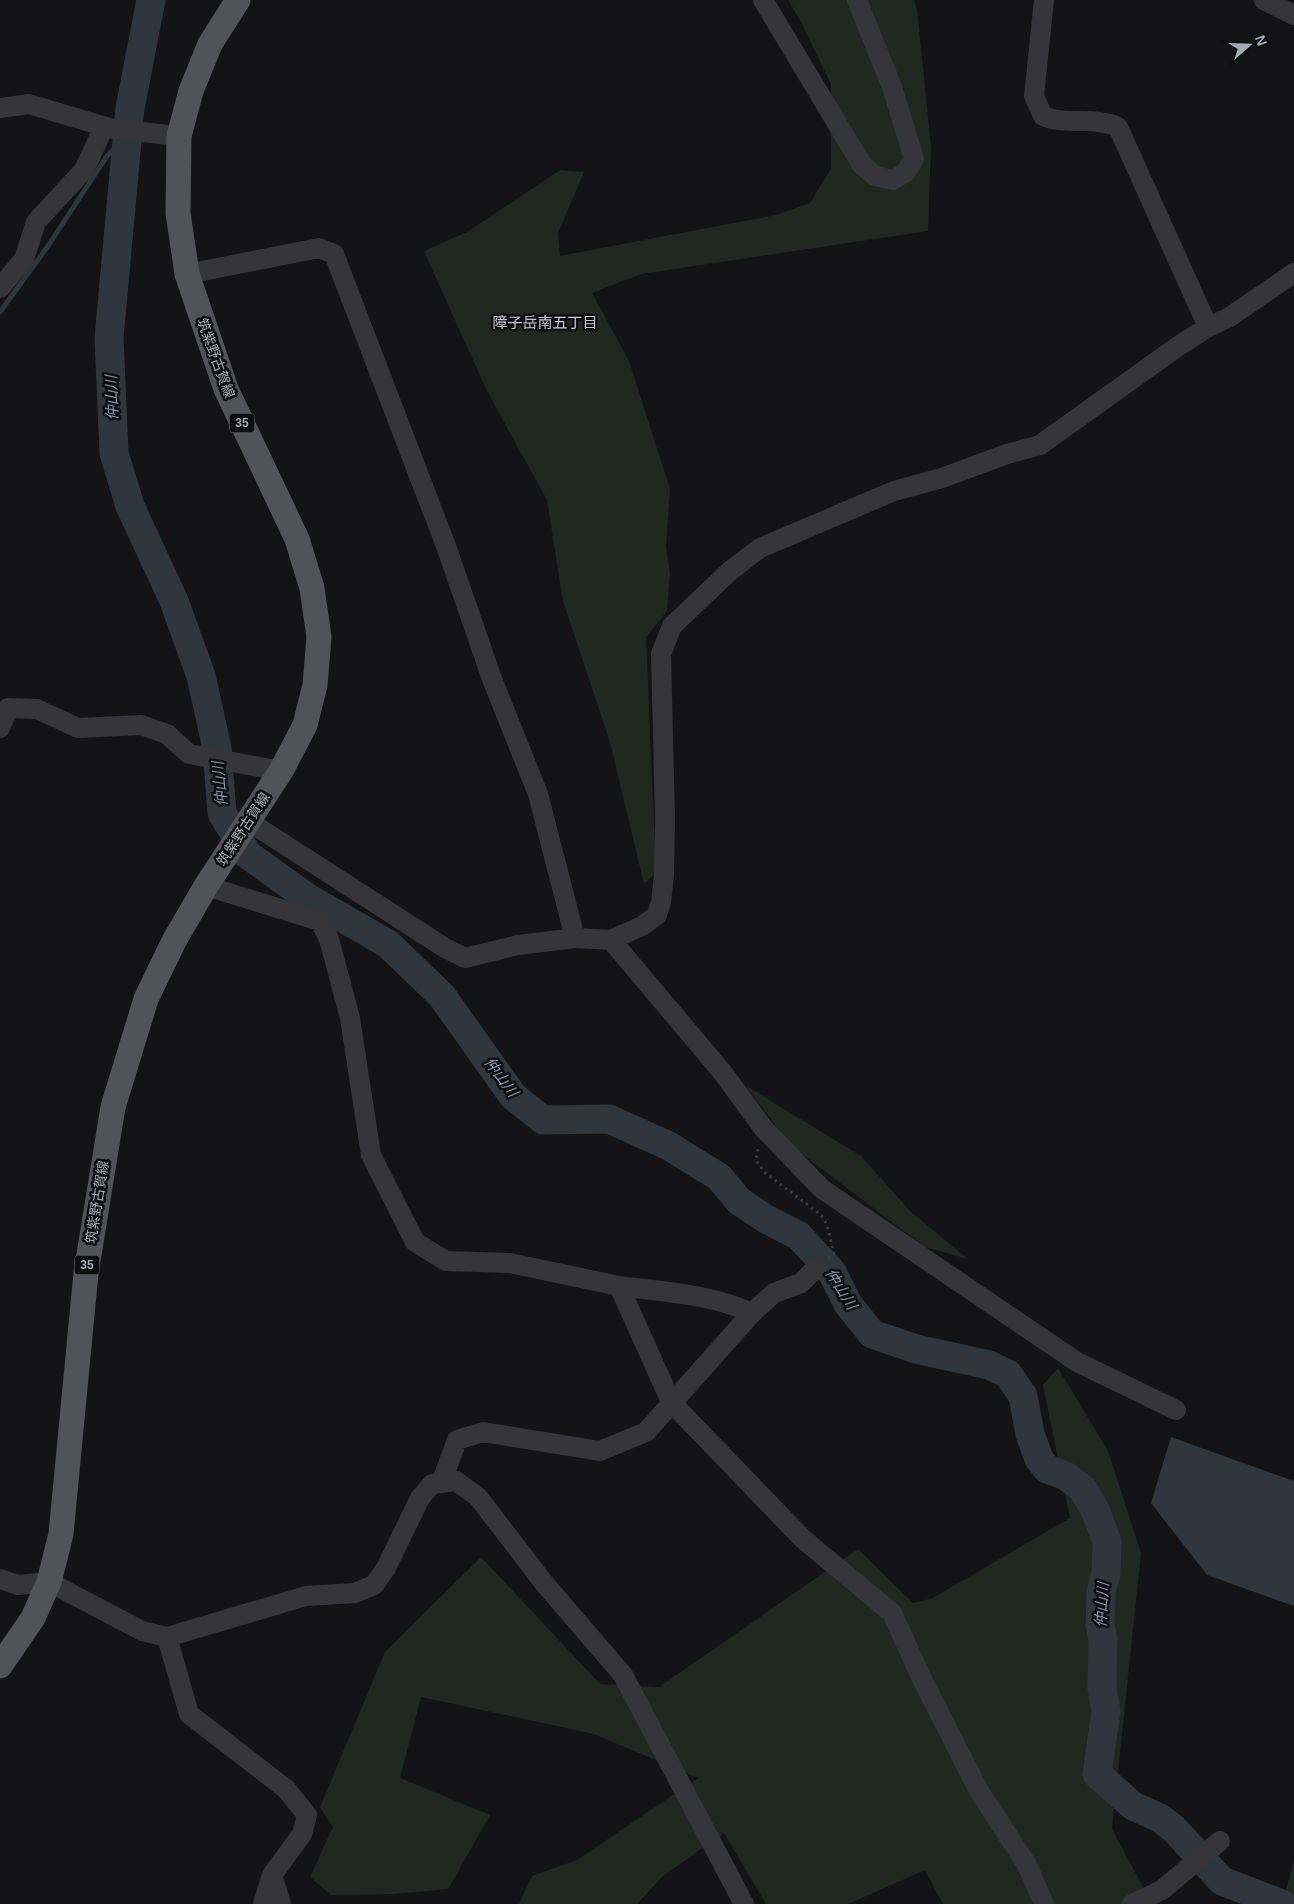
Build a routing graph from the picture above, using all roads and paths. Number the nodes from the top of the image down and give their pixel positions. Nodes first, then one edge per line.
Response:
1 (238, 0) edge
2 (763, 0) edge
3 (857, 0) edge
4 (1044, 0) edge
5 (1264, 0) edge
6 (1293, 9) edge
7 (0, 108) edge
8 (109, 128) junction
9 (179, 136) junction
10 (1294, 273) edge
11 (187, 274) junction
12 (0, 288) edge
13 (1208, 327) junction
14 (0, 728) edge
15 (281, 770) junction
16 (243, 828) junction
17 (210, 879) junction
18 (575, 938) junction
19 (611, 940) junction
20 (769, 1134) junction
21 (815, 1270) joint
22 (619, 1286) junction
23 (752, 1314) junction
24 (671, 1402) junction
25 (1176, 1410) dead end
26 (442, 1481) junction
27 (0, 1579) edge
28 (49, 1582) junction
29 (167, 1637) junction
30 (0, 1666) edge
31 (1220, 1840) dead end
32 (272, 1875) junction
33 (262, 1904) edge
34 (281, 1904) edge
35 (744, 1904) edge
36 (1044, 1904) edge
37 (1132, 1904) edge

1 - 9 main road, 筑紫野古賀線 / 35
2 - 3 street
4 - 13 street
5 - 6 street
7 - 8 street
8 - 9 street
8 - 12 street
9 - 11 main road, 筑紫野古賀線 / 35
10 - 13 street
11 - 15 main road, 筑紫野古賀線 / 35
11 - 18 street
13 - 19 street
14 - 15 street
15 - 16 main road, 筑紫野古賀線 / 35
16 - 17 main road, 筑紫野古賀線 / 35
16 - 18 street
17 - 22 street
17 - 28 main road, 筑紫野古賀線 / 35
18 - 19 street
19 - 20 street
20 - 21 path
20 - 25 street
21 - 23 street
22 - 23 street
22 - 24 street
23 - 24 street
24 - 26 street
24 - 36 street
26 - 29 street
26 - 35 street
27 - 28 street
28 - 29 street
28 - 30 main road, 筑紫野古賀線 / 35
29 - 32 street
31 - 37 street
32 - 33 street
32 - 34 street

